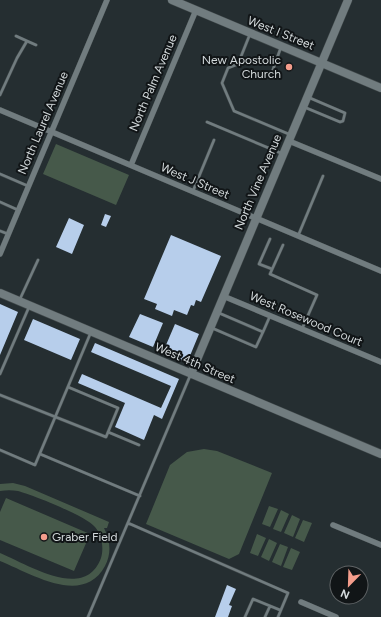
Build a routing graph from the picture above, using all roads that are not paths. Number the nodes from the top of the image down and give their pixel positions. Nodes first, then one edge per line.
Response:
1 (107, 0) edge
2 (172, 0) edge
3 (348, 0) edge
4 (196, 10) junction
5 (251, 34) junction
6 (16, 36) dead end
7 (27, 41) junction
8 (36, 45) dead end
9 (281, 46) junction
10 (322, 63) junction
11 (270, 78) dead end
12 (381, 88) edge
13 (0, 95) edge
14 (307, 97) junction
15 (303, 106) junction
16 (0, 110) edge
17 (207, 122) dead end
18 (52, 132) junction
19 (290, 138) junction
20 (214, 140) dead end
21 (283, 154) junction
22 (131, 165) junction
23 (0, 174) edge
24 (323, 176) dead end
25 (381, 179) edge
26 (29, 186) junction
27 (193, 192) junction
28 (0, 202) edge
29 (18, 210) junction
30 (256, 219) junction
31 (0, 231) edge
32 (8, 234) junction
33 (298, 236) junction
34 (270, 239) dead end
35 (283, 245) dead end
36 (0, 254) edge
37 (38, 260) dead end
38 (272, 269) junction
39 (381, 271) edge
40 (0, 293) edge
41 (223, 296) junction
42 (19, 302) junction
43 (29, 306) junction
44 (216, 312) junction
45 (270, 316) junction
46 (210, 328) junction
47 (302, 329) junction
48 (91, 332) junction
49 (263, 332) junction
50 (381, 362) edge
51 (0, 374) edge
52 (191, 374) junction
53 (68, 387) junction
54 (0, 395) edge
55 (55, 418) junction
56 (108, 432) junction
57 (139, 445) dead end
58 (0, 450) edge
59 (40, 454) junction
60 (381, 454) edge
61 (140, 496) junction
62 (128, 523) junction
63 (332, 525) dead end
64 (381, 545) edge
65 (301, 602) dead end
66 (270, 606) junction
67 (280, 610) junction
68 (88, 617) edge
69 (245, 617) edge
70 (265, 617) edge
71 (278, 617) edge
72 (336, 617) edge

1 - 18 street, North Laurel Avenue
2 - 4 street, West I Street
3 - 10 street, North Vine Avenue
4 - 5 street, West I Street
4 - 22 street, North Palm Avenue
5 - 9 street, West I Street
5 - 19 lane
6 - 7 lane
7 - 8 lane
7 - 13 lane
9 - 10 street, West I Street
9 - 11 lane
10 - 12 street, West I Street
10 - 14 street, North Vine Avenue
14 - 15 street, North Vine Avenue
14 - 15 lane
15 - 19 street, North Vine Avenue
16 - 18 street, West J Street
17 - 21 lane
18 - 22 street, West J Street
18 - 26 street, North Laurel Avenue
19 - 21 street, North Vine Avenue
19 - 25 street
20 - 27 lane
21 - 30 street, North Vine Avenue
22 - 27 street, West J Street
23 - 26 lane
24 - 33 lane
26 - 29 street, North Laurel Avenue
27 - 30 street, West J Street
28 - 29 lane
29 - 32 street, North Laurel Avenue
30 - 33 street, West J Street
30 - 41 street, North Vine Avenue
31 - 32 lane
32 - 36 street, North Laurel Avenue
33 - 39 street, West J Street
34 - 38 lane
35 - 38 lane
37 - 42 lane
38 - 47 lane
40 - 42 street, West 4th Street
41 - 44 street, North Vine Avenue
41 - 45 street, West Rosewood Court
42 - 43 street, West 4th Street
43 - 48 street, West 4th Street
43 - 51 lane
44 - 46 street, North Vine Avenue
44 - 49 lane
45 - 47 street, West Rosewood Court
45 - 49 lane
46 - 49 lane
46 - 52 street, North Vine Avenue
47 - 50 street, West Rosewood Court
48 - 52 street, West 4th Street
48 - 53 lane
52 - 60 street, West 4th Street
52 - 61 lane
53 - 55 lane
53 - 56 lane
54 - 55 lane
55 - 56 lane
55 - 59 lane
56 - 57 lane
58 - 59 lane
59 - 61 lane
61 - 62 lane
62 - 67 lane
62 - 68 lane
63 - 64 street
65 - 72 street
66 - 67 lane
66 - 69 lane
66 - 70 lane
67 - 71 lane

